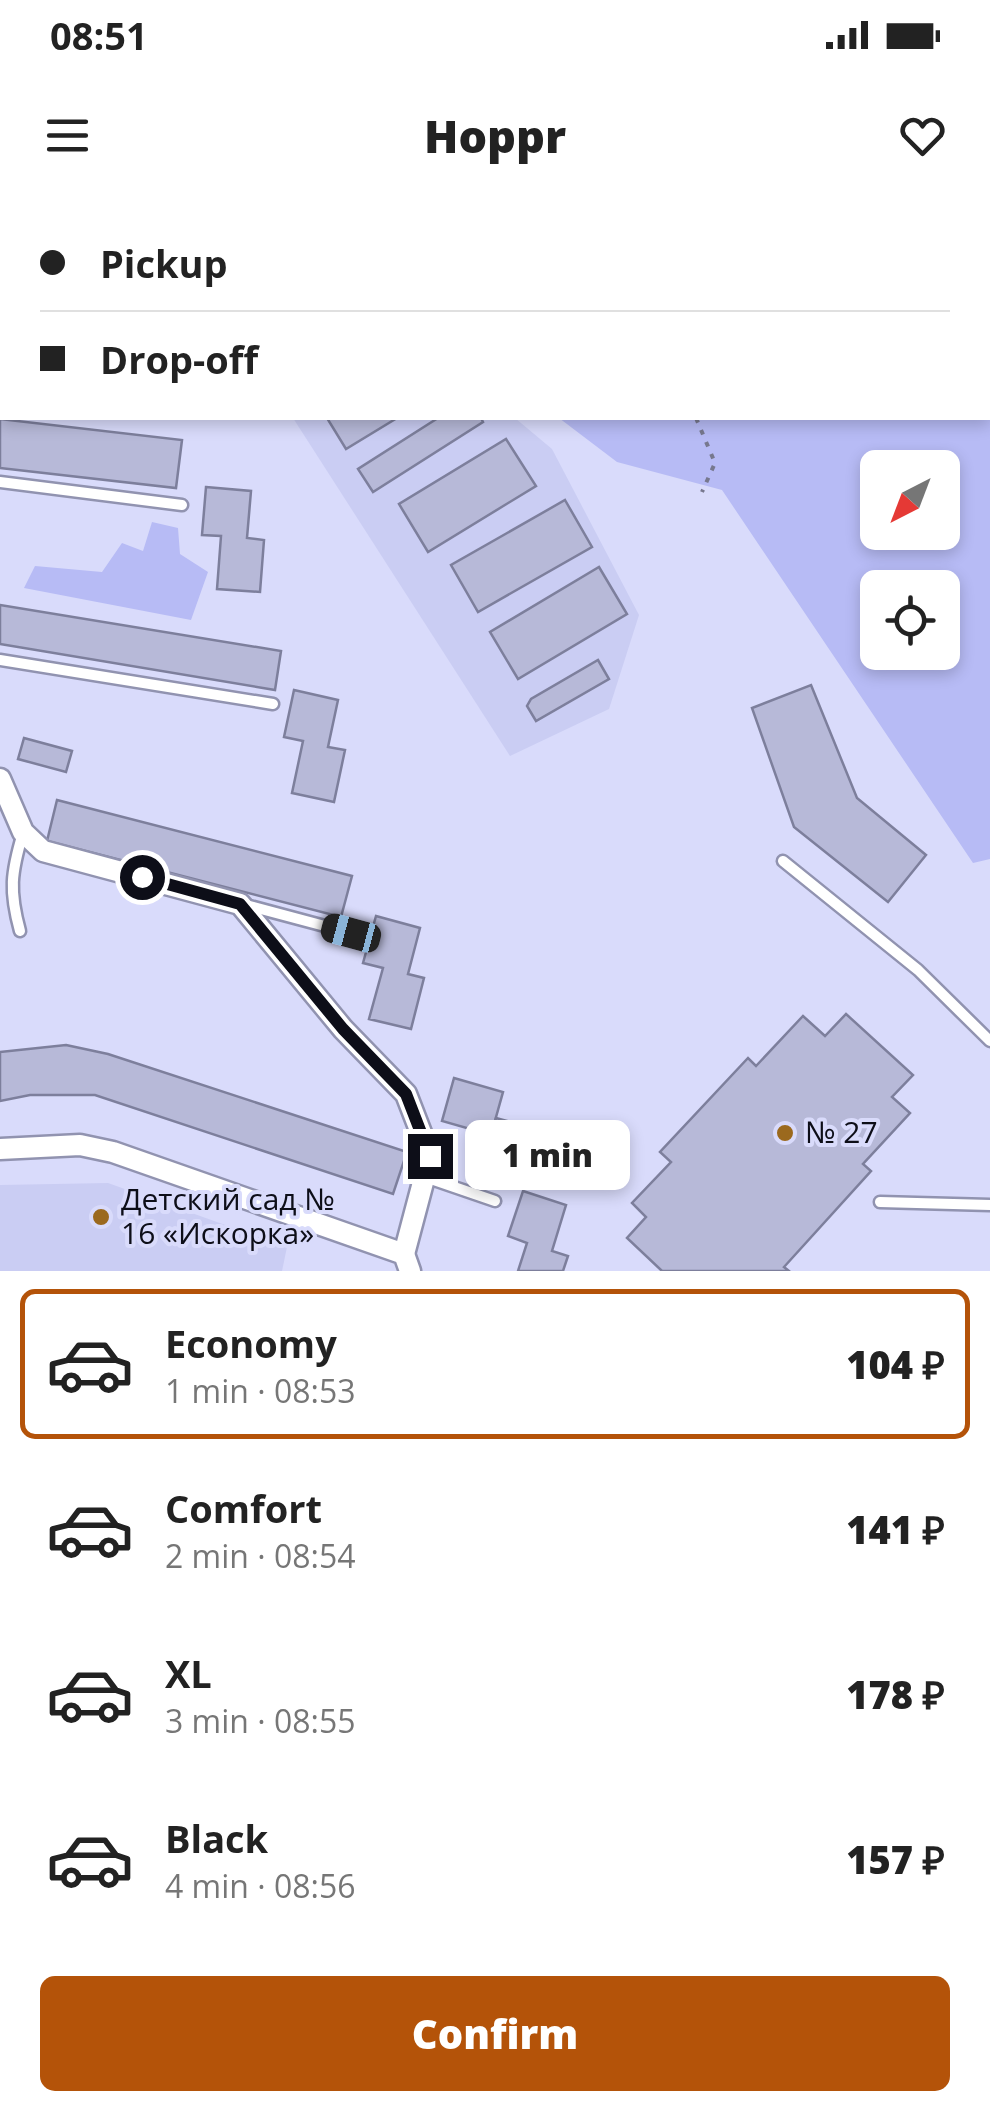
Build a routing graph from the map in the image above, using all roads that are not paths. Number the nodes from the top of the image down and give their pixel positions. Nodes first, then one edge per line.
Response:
1 (0, 482) edge
2 (182, 505) dead end
3 (0, 660) edge
4 (273, 704) dead end
5 (0, 779) edge
6 (23, 832) junction
7 (783, 861) dead end
8 (240, 904) junction
9 (20, 932) dead end
10 (351, 933) dead end
11 (990, 1040) edge
12 (0, 1149) edge
13 (424, 1177) junction
14 (495, 1201) dead end
15 (880, 1202) dead end
16 (990, 1205) edge
17 (407, 1262) edge

1 - 2 lane
3 - 4 lane
5 - 6 street
6 - 8 street
6 - 9 lane
7 - 11 lane
8 - 10 lane
8 - 13 street
12 - 17 street
13 - 14 lane
13 - 17 street
15 - 16 lane

